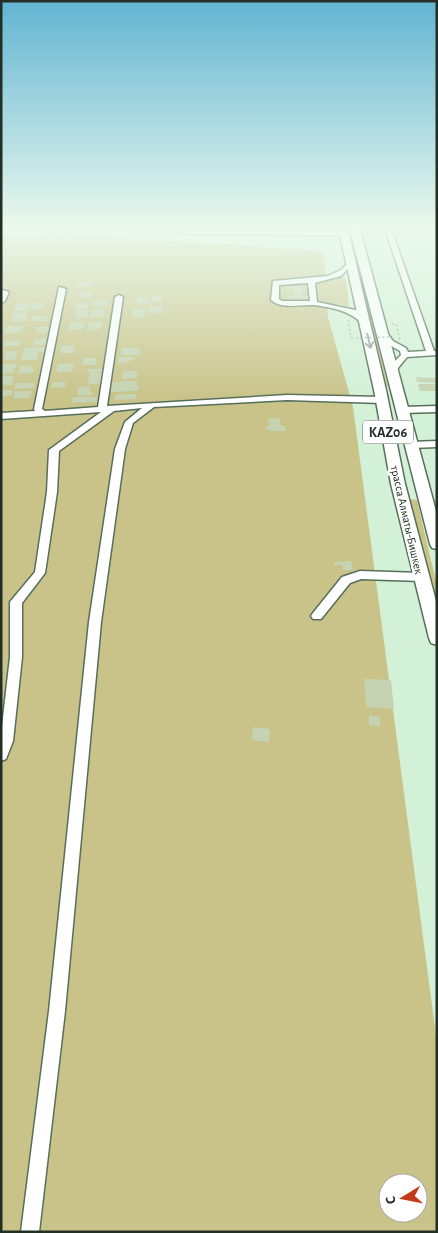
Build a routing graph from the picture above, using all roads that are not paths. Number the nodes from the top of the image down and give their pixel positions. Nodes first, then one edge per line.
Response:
1 (276, 284) edge
2 (312, 284) edge
3 (356, 284) edge
4 (368, 284) edge
5 (409, 284) edge
6 (62, 289) dead end
7 (5, 292) dead end
8 (119, 297) dead end
9 (1, 302) edge
10 (314, 303) junction
11 (364, 321) junction
12 (386, 331) junction
13 (404, 352) junction
14 (434, 352) edge
15 (392, 373) junction
16 (382, 400) junction
17 (152, 405) junction
18 (107, 407) junction
19 (437, 409) edge
20 (402, 410) junction
21 (42, 413) junction
22 (1, 416) edge
23 (411, 444) junction
24 (437, 444) edge
25 (398, 484) junction
26 (422, 484) junction
27 (437, 544) edge
28 (421, 577) junction
29 (318, 616) dead end
30 (437, 638) edge
31 (1, 755) edge
32 (30, 1232) edge

1 - 10 street
2 - 10 street
3 - 11 highway, трасса Алматы-Бишкек / KАZ06
4 - 12 highway, трасса Алматы-Бишкек / KАZ06
5 - 14 street
6 - 21 street
7 - 9 street
8 - 18 street
10 - 11 street
11 -> 16 highway, трасса Алматы-Бишкек / KАZ06
12 - 13 street
12 - 15 highway, трасса Алматы-Бишкек / KАZ06
13 - 14 street
13 - 15 street
15 - 20 highway, трасса Алматы-Бишкек / KАZ06
16 - 17 street
16 - 25 highway, трасса Алматы-Бишкек / KАZ06
17 - 18 street
17 - 32 street
18 - 21 street
18 - 31 street
19 - 20 street
20 - 23 highway, трасса Алматы-Бишкек / KАZ06
21 - 22 street
23 - 24 street
23 - 26 highway, трасса Алматы-Бишкек / KАZ06
25 - 26 highway
25 - 28 highway, трасса Алматы-Бишкек / KАZ06
26 - 27 highway, трасса Алматы-Бишкек / KАZ06
28 - 29 street
28 - 30 highway, трасса Алматы-Бишкек / KАZ06

